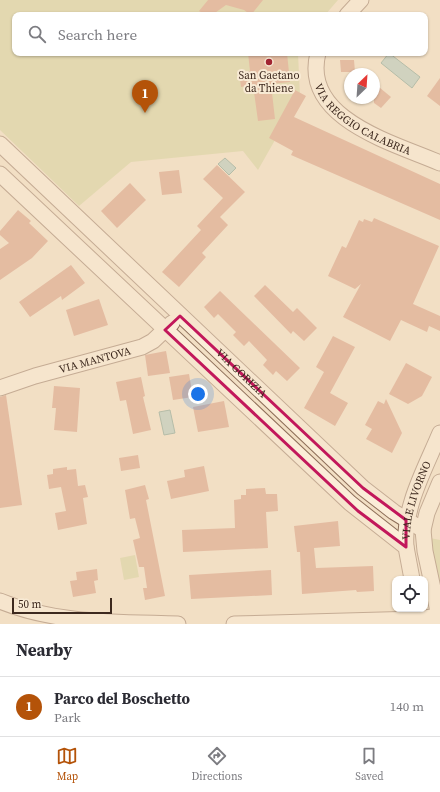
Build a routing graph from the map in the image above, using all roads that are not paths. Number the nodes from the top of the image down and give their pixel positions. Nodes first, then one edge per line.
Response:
1 (361, 0) edge
2 (350, 12) edge
3 (317, 56) edge
4 (0, 144) edge
5 (440, 163) edge
6 (0, 174) edge
7 (180, 316) junction
8 (165, 330) junction
9 (0, 388) edge
10 (440, 433) edge
11 (440, 482) edge
12 (406, 520) junction
13 (423, 530) junction
14 (406, 547) junction
15 (411, 576) edge
16 (0, 601) edge
17 (418, 617) edge
18 (439, 619) edge
19 (178, 624) edge
20 (234, 624) edge

1 - 2 street
3 - 5 street, VIA REGGIO CALABRIA
4 - 7 street, VIA GORIZIA
6 - 8 street, VIA GORIZIA
7 - 8 street, VIA MANTOVA
7 - 12 street, VIA GORIZIA
8 - 9 street, VIA MANTOVA
8 - 14 street, VIA GORIZIA
10 - 12 street, VIALE LIVORNO
11 - 13 street, VIALE LIVORNO
12 - 13 street, VIA GORIZIA
12 - 14 street, VIALE LIVORNO
13 - 18 street
14 - 15 street
16 - 19 street
17 - 18 street
17 - 20 street

